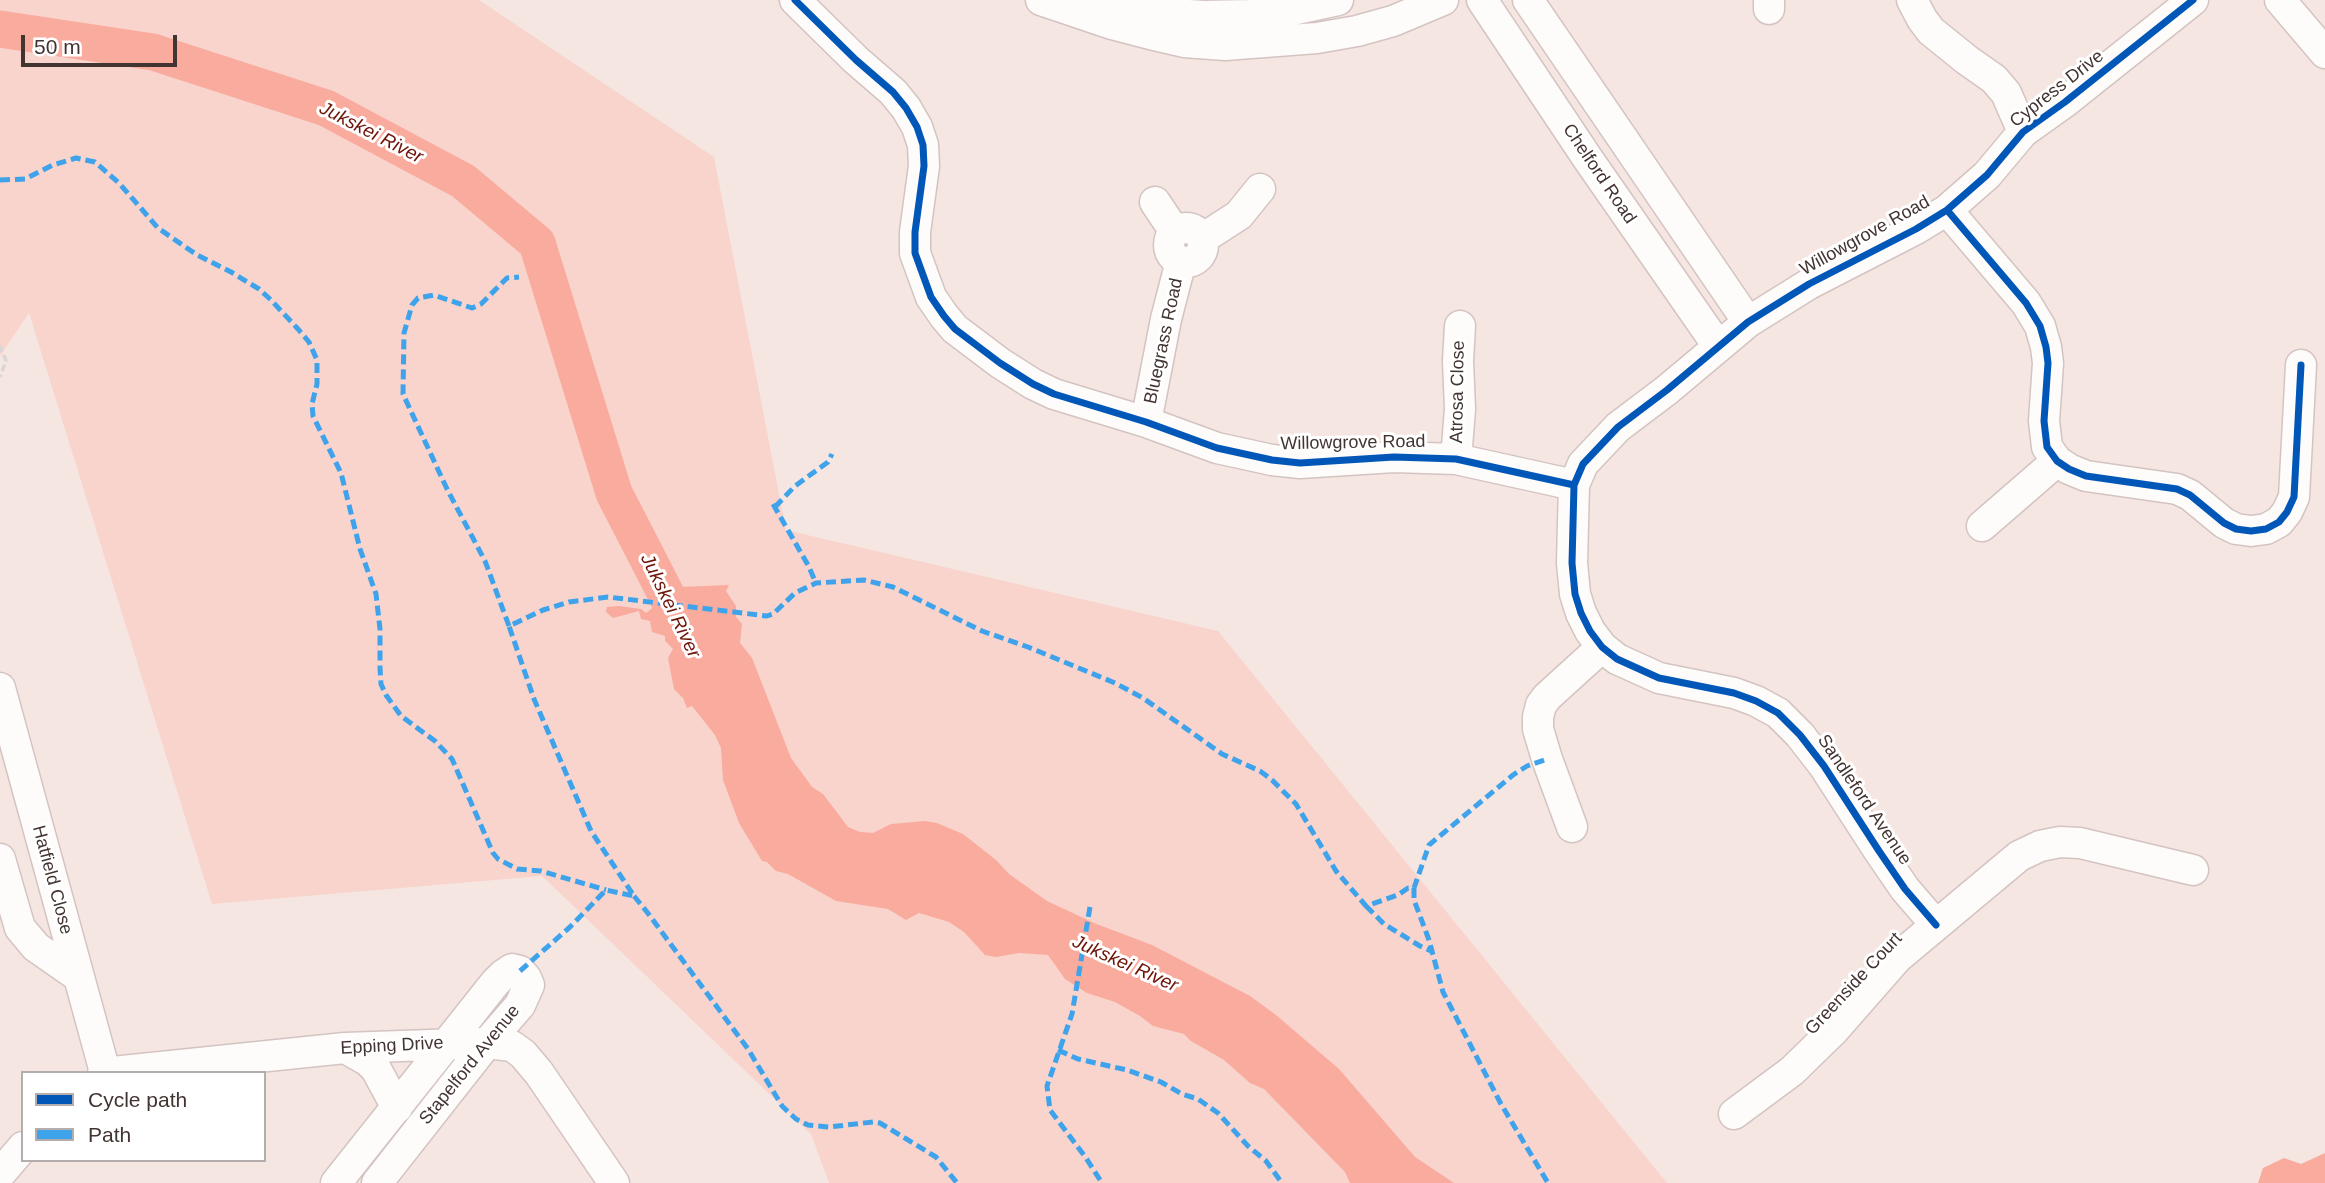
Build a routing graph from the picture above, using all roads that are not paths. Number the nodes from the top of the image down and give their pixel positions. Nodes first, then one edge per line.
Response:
1 (795, 0) edge
2 (1041, 0) edge
3 (1098, 0) edge
4 (1338, 0) edge
5 (1443, 0) edge
6 (1482, 0) edge
7 (1528, 0) edge
8 (1912, 0) edge
9 (2193, 0) edge
10 (2280, 0) edge
11 (2325, 53) edge
12 (2023, 132) junction
13 (1261, 189) dead end
14 (1155, 202) dead end
15 (1947, 209) junction
16 (1189, 235) junction
17 (1748, 322) junction
18 (1460, 326) dead end
19 (1718, 346) junction
20 (2301, 365) dead end
21 (1146, 422) junction
22 (1457, 459) junction
23 (2057, 461) junction
24 (1574, 485) junction
25 (1982, 526) dead end
26 (1602, 648) junction
27 (0, 688) edge
28 (1572, 827) dead end
29 (0, 859) edge
30 (2193, 870) dead end
31 (1936, 925) junction
32 (79, 977) junction
33 (447, 1043) junction
34 (487, 1043) junction
35 (345, 1048) junction
36 (104, 1071) edge
37 (114, 1071) edge
38 (397, 1108) junction
39 (1734, 1114) dead end
40 (21, 1149) edge
41 (0, 1174) edge
42 (336, 1183) edge
43 (377, 1183) edge
44 (614, 1183) edge

1 - 21 street, Willowgrove Road
2 - 5 street
3 - 4 street
6 - 19 street, Chelford Road
7 - 17 street
8 - 12 street
9 - 12 street, Cypress Drive
10 - 11 street
12 - 15 street, Cypress Drive
13 - 16 street
14 - 16 street
15 - 17 street, Willowgrove Road
15 - 23 street
16 - 21 street, Bluegrass Road
17 - 19 street, Willowgrove Road
18 - 22 street, Atrosa Close
19 - 24 street, Willowgrove Road
20 - 23 street
21 - 22 street, Willowgrove Road
22 - 24 street, Willowgrove Road
23 - 25 street
24 - 26 street, Sandleford Avenue
26 - 28 street
26 - 31 street, Sandleford Avenue
27 - 32 street, Hatfield Close
29 - 32 street
30 - 31 street, Greenside Court
31 - 39 street, Greenside Court
32 - 36 street, Hatfield Close
33 - 34 street, Epping Drive
33 - 34 street, Stapelford Avenue
33 - 35 street, Epping Drive
33 - 38 street, Stapelford Avenue
34 - 43 street, Stapelford Avenue
34 - 44 street, Epping Drive
35 - 37 street, Epping Drive
35 - 38 street
38 - 42 street, Stapelford Avenue
40 - 41 street

